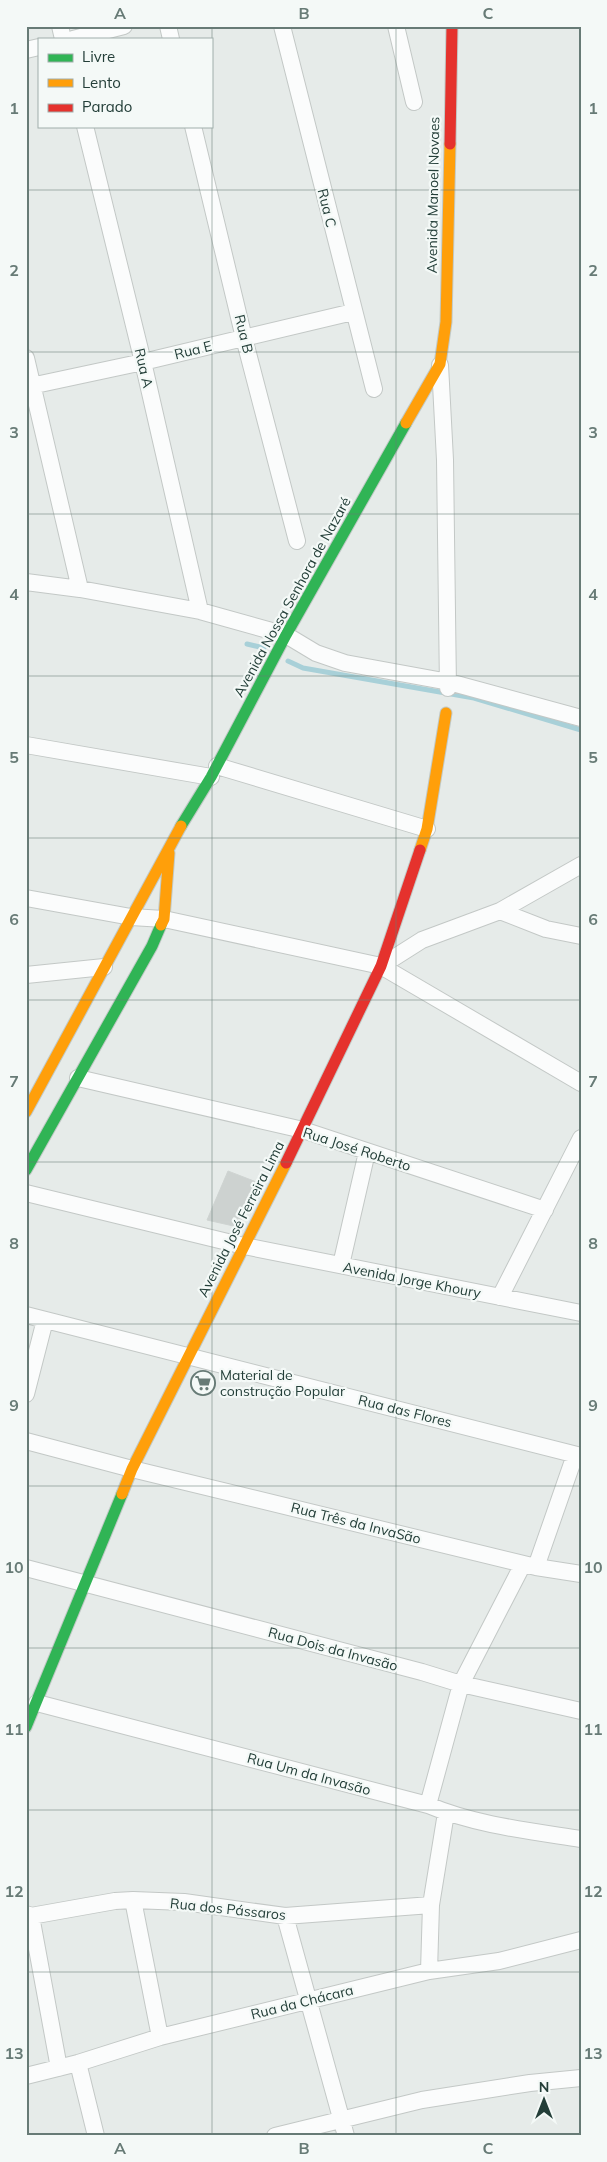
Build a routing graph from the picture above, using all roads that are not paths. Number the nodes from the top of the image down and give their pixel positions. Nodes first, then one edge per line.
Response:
1 (60, 26) edge
2 (124, 26) edge
3 (282, 26) edge
4 (396, 26) edge
5 (452, 26) edge
6 (64, 38) edge
7 (77, 38) edge
8 (414, 102) dead end
9 (85, 128) edge
10 (193, 128) edge
11 (353, 312) junction
12 (244, 338) junction
13 (26, 358) edge
14 (143, 362) junction
15 (440, 364) junction
16 (29, 386) edge
17 (374, 389) dead end
18 (297, 541) dead end
19 (26, 582) edge
20 (80, 589) junction
21 (200, 611) junction
22 (286, 635) junction
23 (448, 685) junction
24 (446, 712) dead end
25 (581, 718) edge
26 (26, 745) edge
27 (214, 772) junction
28 (427, 829) junction
29 (170, 844) junction
30 (581, 865) edge
31 (26, 898) edge
32 (500, 911) junction
33 (131, 917) junction
34 (164, 919) junction
35 (581, 936) edge
36 (381, 966) junction
37 (104, 967) junction
38 (26, 975) edge
39 (78, 1078) junction
40 (581, 1083) edge
41 (33, 1088) edge
42 (26, 1112) edge
43 (303, 1130) junction
44 (581, 1138) edge
45 (367, 1152) junction
46 (26, 1170) edge
47 (26, 1193) edge
48 (545, 1210) junction
49 (244, 1246) junction
50 (342, 1265) junction
51 (500, 1297) junction
52 (581, 1313) edge
53 (26, 1314) edge
54 (45, 1320) junction
55 (189, 1356) junction
56 (26, 1394) edge
57 (26, 1441) edge
58 (578, 1456) edge
59 (132, 1469) junction
60 (530, 1565) junction
61 (26, 1568) edge
62 (581, 1574) edge
63 (85, 1585) junction
64 (461, 1684) junction
65 (37, 1703) junction
66 (581, 1711) edge
67 (26, 1727) edge
68 (428, 1805) junction
69 (446, 1812) junction
70 (581, 1839) edge
71 (133, 1900) junction
72 (431, 1905) junction
73 (28, 1915) edge
74 (285, 1916) junction
75 (581, 1940) edge
76 (429, 1971) junction
77 (308, 2001) junction
78 (160, 2037) junction
79 (78, 2063) junction
80 (59, 2068) junction
81 (26, 2076) edge
82 (581, 2078) edge
83 (342, 2118) junction
84 (96, 2136) edge
85 (275, 2136) edge
86 (346, 2136) edge

1 - 6 street
2 - 7 street
3 - 11 street, Rua C
4 - 8 street
5 - 15 street, Avenida Manoel Novaes
9 - 14 street, Rua A
10 - 12 street, Rua B
11 - 12 street, Rua E
11 - 17 street, Rua C
12 - 14 street, Rua E
12 - 18 street, Rua B
13 - 16 street
14 - 16 street, Rua E
14 - 21 street, Rua A
15 - 22 street, Avenida Nossa Senhora de Nazaré
15 - 23 street
16 - 20 street
19 - 20 street
20 - 21 street
21 - 22 street
22 - 23 street
22 - 27 street, Avenida Nossa Senhora de Nazaré
23 - 25 street
24 - 28 street, Avenida José Ferreira Lima
26 - 27 street
27 - 28 street
27 - 29 street, Avenida Nossa Senhora de Nazaré
28 - 36 street, Avenida José Ferreira Lima
29 - 33 street, Avenida Nossa Senhora de Nazaré
29 - 34 street, Avenida Nossa Senhora de Nazaré
30 - 32 street
31 - 33 street
32 - 35 street
32 - 36 street
33 - 34 street
33 - 37 street, Avenida Nossa Senhora de Nazaré
34 - 36 street
34 - 39 street, Avenida Nossa Senhora de Nazaré
36 - 40 street
36 - 43 street, Avenida José Ferreira Lima
37 - 38 street
37 - 41 street, Avenida Nossa Senhora de Nazaré
39 - 43 street, Rua José Roberto
39 - 46 street, Avenida Nossa Senhora de Nazaré
41 - 42 street, Avenida Nossa Senhora de Nazaré
43 - 45 street, Rua José Roberto
43 - 49 street, Avenida José Ferreira Lima
44 - 48 street
45 - 48 street, Rua José Roberto
45 - 50 street
47 - 49 street, Avenida Jorge Khoury
48 - 51 street
49 - 50 street, Avenida Jorge Khoury
49 - 55 street, Avenida José Ferreira Lima
50 - 51 street, Avenida Jorge Khoury
51 - 52 street, Avenida Jorge Khoury
53 - 54 street, Rua das Flores
54 - 55 street, Rua das Flores
54 - 56 street
55 - 58 street, Rua das Flores
55 - 59 street, Avenida José Ferreira Lima
57 - 59 street, Rua Três da InvaSão
58 - 60 street
59 - 60 street, Rua Três da InvaSão
59 - 63 street, Avenida José Ferreira Lima
60 - 62 street, Rua Três da InvaSão
60 - 64 street
61 - 63 street, Rua Dois da Invasão
63 - 64 street, Rua Dois da Invasão
63 - 65 street, Avenida José Ferreira Lima
64 - 66 street, Rua Dois da Invasão
64 - 68 street
65 - 67 street, Avenida José Ferreira Lima
65 - 68 street, Rua Um da Invasão
68 - 69 street, Rua Um da Invasão
69 - 70 street, Rua Um da Invasão
69 - 72 street
71 - 73 street, Rua dos Pássaros
71 - 74 street, Rua dos Pássaros
71 - 78 street
72 - 74 street, Rua dos Pássaros
72 - 76 street
73 - 80 street
74 - 77 street
75 - 76 street, Rua da Chácara
76 - 77 street, Rua da Chácara
77 - 78 street, Rua da Chácara
77 - 83 street
78 - 79 street, Rua da Chácara
79 - 80 street, Rua da Chácara
79 - 84 street
80 - 81 street, Rua da Chácara
82 - 83 street
83 - 85 street
83 - 86 street

